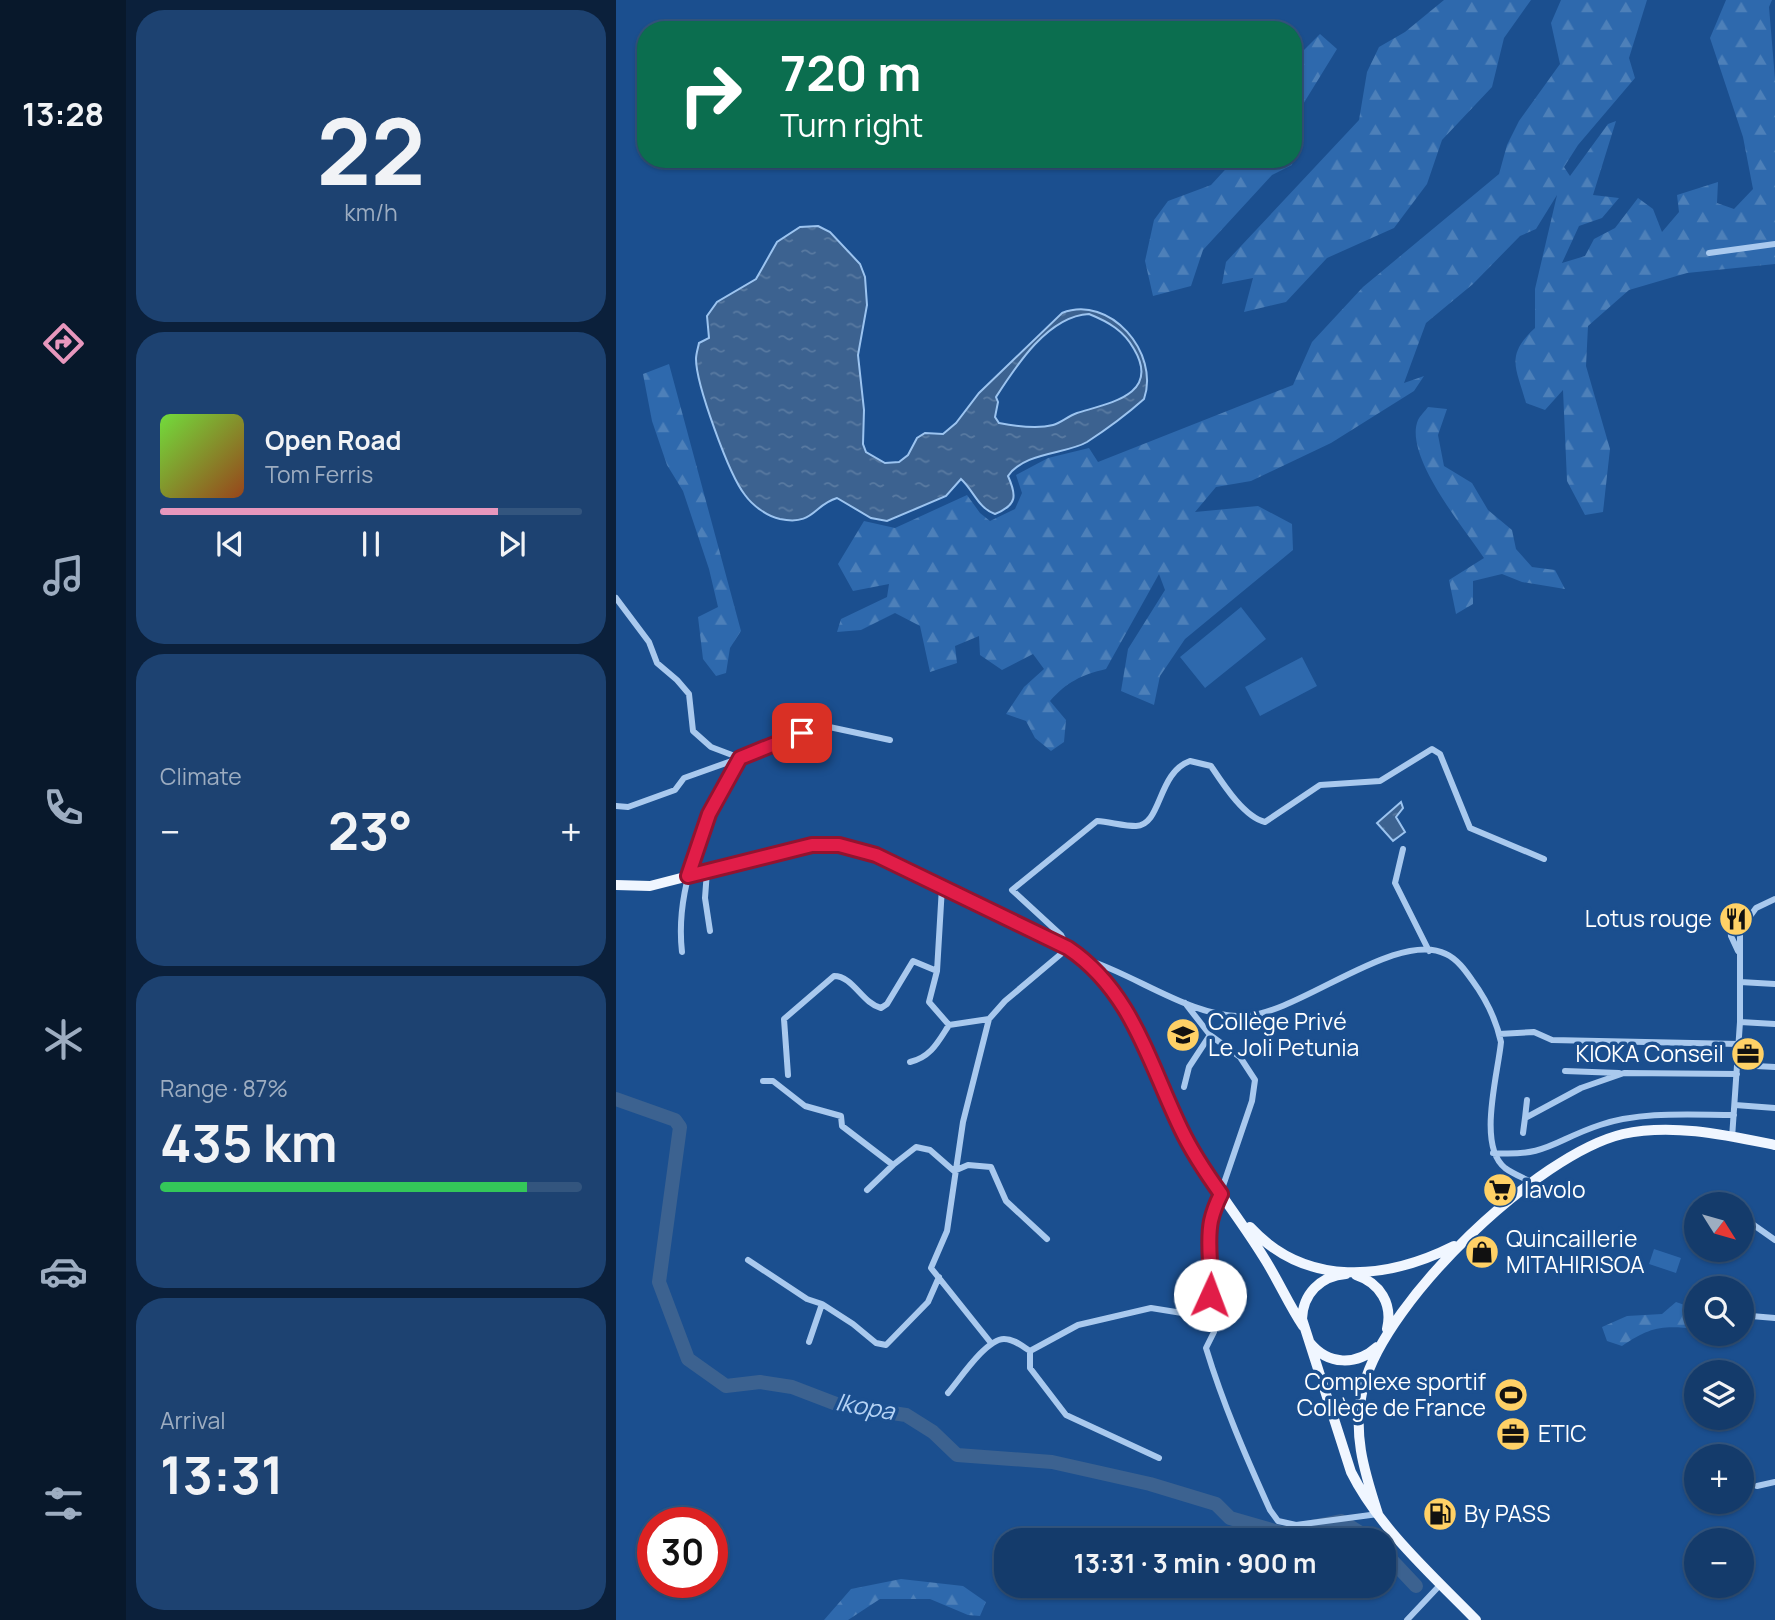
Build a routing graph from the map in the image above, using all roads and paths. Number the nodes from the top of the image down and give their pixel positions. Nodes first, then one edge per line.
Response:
1 (1775, 244) edge
2 (1709, 253) dead end
3 (616, 598) edge
4 (890, 740) dead end
5 (740, 758) junction
6 (616, 806) edge
7 (1403, 849) dead end
8 (1544, 859) dead end
9 (707, 871) junction
10 (688, 876) junction
11 (616, 885) edge
12 (942, 887) junction
13 (1775, 900) edge
14 (1729, 912) dead end
15 (710, 931) dead end
16 (1068, 948) junction
17 (1429, 951) junction
18 (681, 952) dead end
19 (1740, 956) junction
20 (1084, 959) junction
21 (937, 971) junction
22 (1740, 982) junction
23 (1775, 984) edge
24 (1184, 1002) junction
25 (989, 1019) junction
26 (1741, 1023) junction
27 (1775, 1024) edge
28 (949, 1025) junction
29 (1499, 1034) junction
30 (1210, 1035) junction
31 (1739, 1044) junction
32 (910, 1062) dead end
33 (1737, 1065) junction
34 (1775, 1067) edge
35 (1565, 1070) dead end
36 (1624, 1073) junction
37 (1737, 1074) junction
38 (788, 1075) dead end
39 (763, 1081) dead end
40 (1184, 1087) dead end
41 (1527, 1100) dead end
42 (1735, 1105) junction
43 (1775, 1108) edge
44 (1734, 1115) junction
45 (1525, 1118) junction
46 (1523, 1133) dead end
47 (1732, 1138) junction
48 (1775, 1145) edge
49 (1493, 1153) junction
50 (893, 1165) junction
51 (954, 1171) junction
52 (1533, 1183) junction
53 (867, 1190) dead end
54 (1221, 1194) junction
55 (1228, 1203) junction
56 (1754, 1225) edge
57 (1047, 1239) dead end
58 (1775, 1240) edge
59 (1461, 1243) junction
60 (748, 1260) dead end
61 (1349, 1274) junction
62 (939, 1277) junction
63 (822, 1304) junction
64 (1754, 1316) edge
65 (1207, 1317) junction
66 (1775, 1318) edge
67 (1304, 1331) junction
68 (1387, 1331) junction
69 (809, 1342) dead end
70 (991, 1343) junction
71 (1380, 1344) junction
72 (1030, 1351) junction
73 (948, 1393) dead end
74 (1159, 1458) dead end
75 (1775, 1482) edge
76 (1757, 1486) dead end
77 (1378, 1514) junction
78 (1441, 1584) junction
79 (1407, 1620) edge
80 (1476, 1620) edge

1 - 2 street
3 - 5 street
4 - 5 street
5 - 6 street
5 - 10 street
7 - 17 street
8 - 16 street
9 - 10 main road
9 - 12 main road
9 - 15 street
10 - 11 main road
10 - 18 street
12 - 16 main road
12 - 21 street
13 - 19 street
14 - 19 street
16 - 20 main road
16 - 25 street
17 - 24 street
17 - 29 street
19 - 22 street
20 - 24 street
20 - 54 main road
21 - 28 street
21 - 38 street
22 - 23 street
22 - 26 street
24 - 30 street
25 - 28 street
25 - 51 street
26 - 27 street
26 - 31 street
28 - 32 street
29 - 31 street
29 - 49 street
30 - 40 street
30 - 54 street
31 - 33 street
33 - 34 street
33 - 37 street
35 - 36 street
36 - 37 street
36 - 45 street
37 - 42 street
39 - 50 street
41 - 45 street
42 - 43 street
42 - 44 street
44 - 47 street
44 - 49 street
45 - 46 street
47 - 48 main road
47 - 52 main road
49 - 52 street
50 - 51 street
50 - 53 street
51 - 57 street
51 - 62 street
52 - 59 main road
54 - 55 main road
54 - 65 street
55 - 61 main road
55 - 67 main road
56 - 58 street
59 - 61 main road
59 - 68 main road
60 - 63 street
61 - 67 main road
61 - 68 main road
62 - 63 street
62 - 70 street
63 - 69 street
64 - 66 street
65 - 72 street
65 - 77 street
67 - 71 main road
67 - 77 main road
68 - 71 main road
70 - 72 street
70 - 73 street
71 - 77 main road
72 - 74 street
75 - 76 street
77 - 78 main road
78 - 79 street
78 - 80 main road

